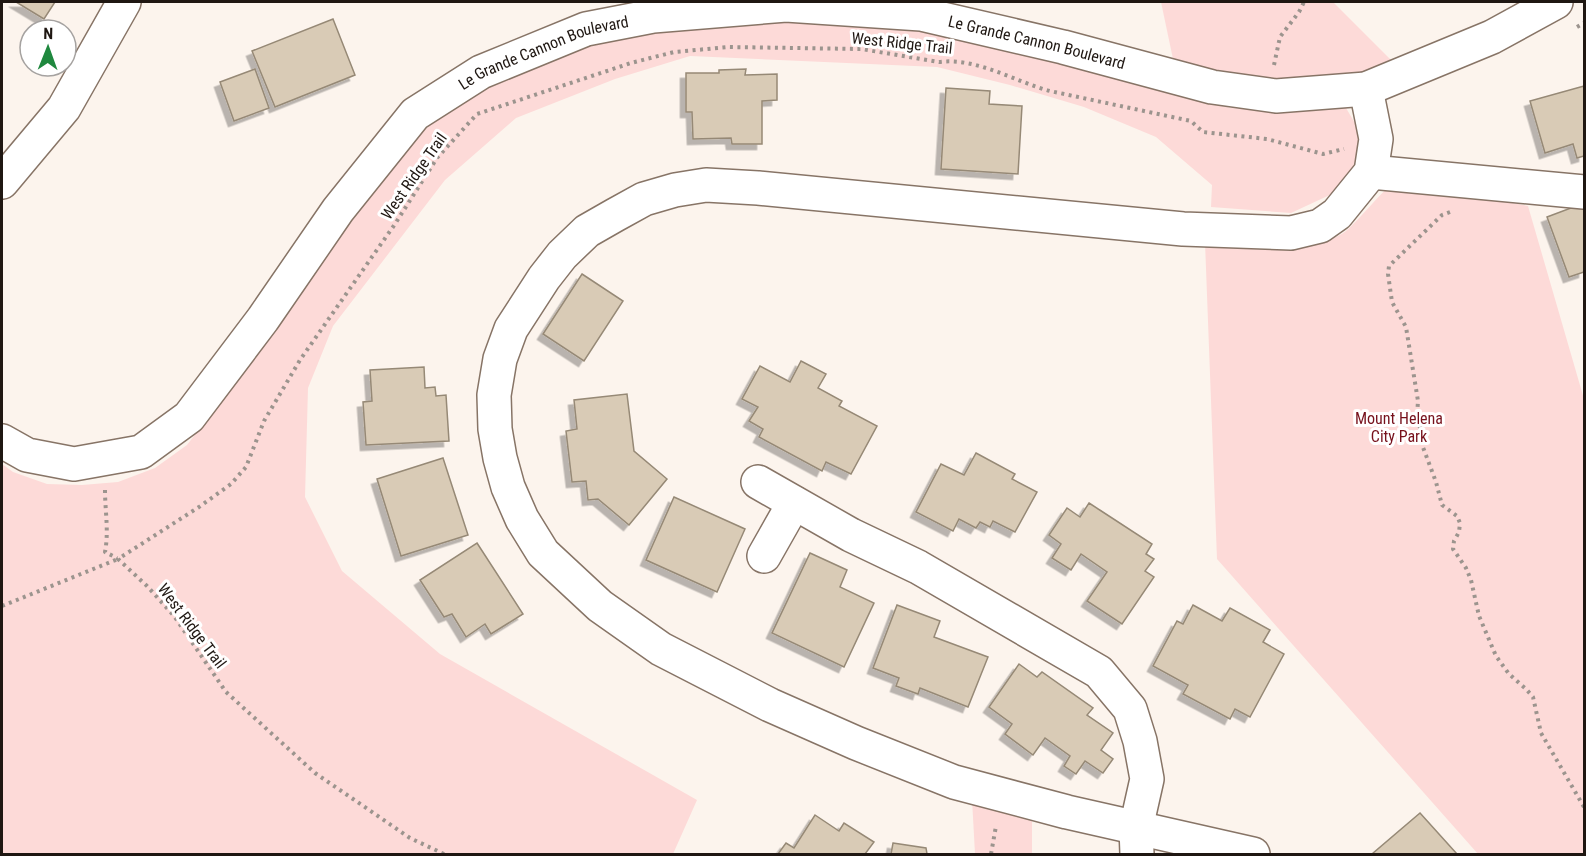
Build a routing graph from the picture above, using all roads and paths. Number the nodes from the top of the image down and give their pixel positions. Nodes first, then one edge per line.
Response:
1 (124, 2) edge
2 (1304, 2) edge
3 (1544, 4) edge
4 (1366, 89) junction
5 (1276, 96) junction
6 (1373, 161) junction
7 (1469, 180) junction
8 (2, 182) edge
9 (1584, 192) edge
10 (2, 441) edge
11 (106, 459) junction
12 (758, 482) dead end
13 (794, 503) junction
14 (764, 556) dead end
15 (118, 559) junction
16 (2, 606) edge
17 (1584, 807) edge
18 (1137, 841) edge
19 (444, 855) edge
20 (1253, 855) edge

1 - 8 street
2 - 5 path
3 - 4 street, Le Grande Cannon Boulevard
4 - 5 street, Le Grande Cannon Boulevard
4 - 6 street
5 - 11 street, Le Grande Cannon Boulevard
6 - 7 street
6 - 15 path, West Ridge Trail
6 - 18 street
7 - 9 street
7 - 17 path
10 - 11 street, Le Grande Cannon Boulevard
11 - 15 path
12 - 13 street
13 - 14 street
13 - 18 street
15 - 16 path
15 - 19 path, West Ridge Trail
18 - 20 street

